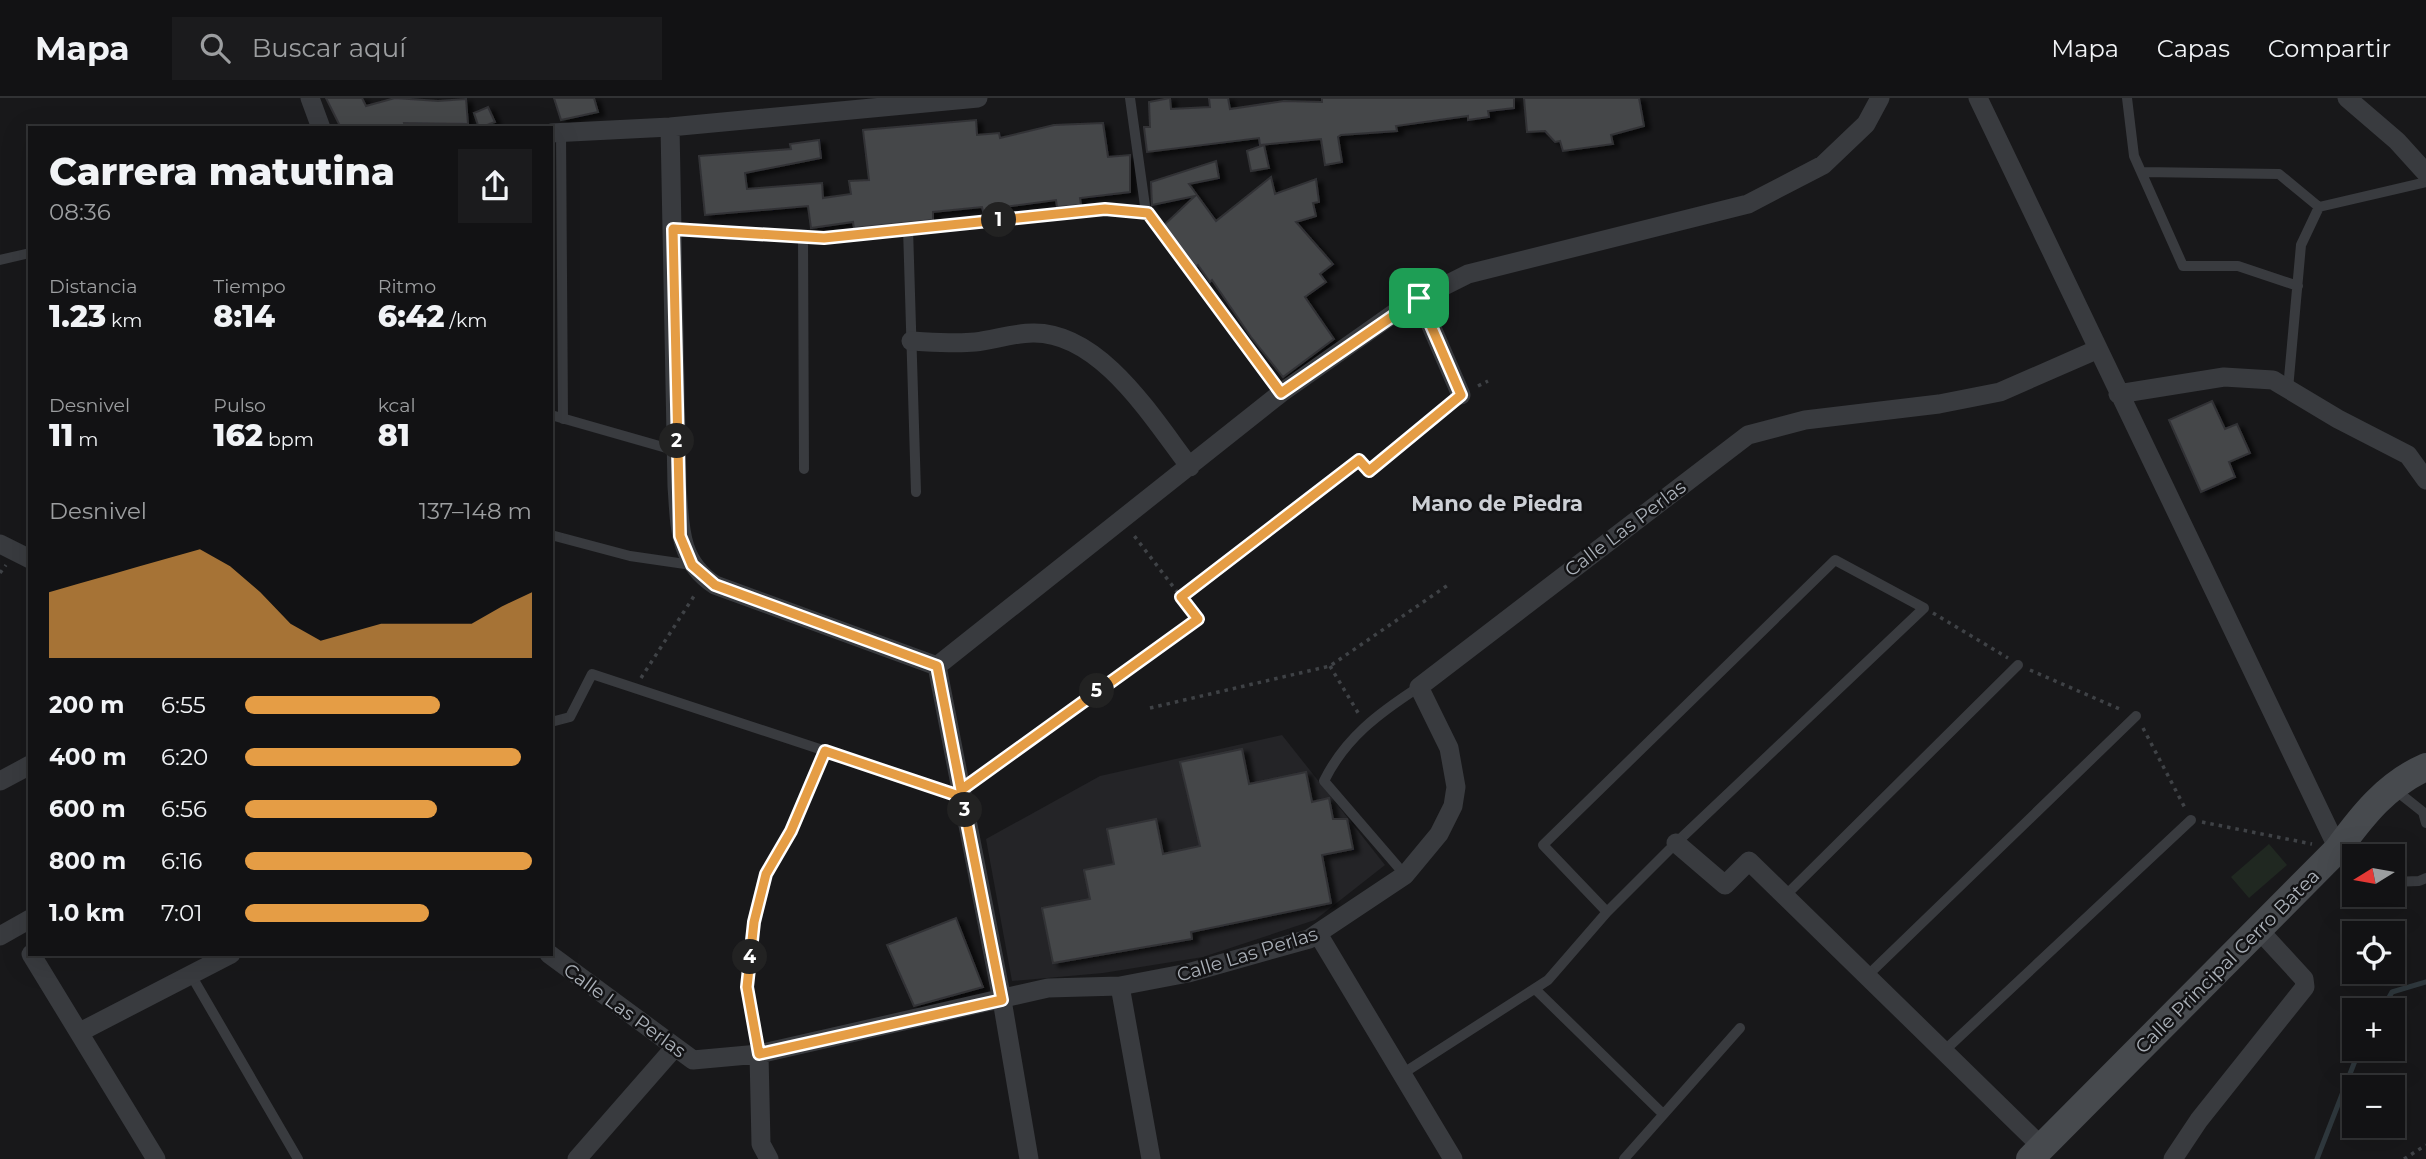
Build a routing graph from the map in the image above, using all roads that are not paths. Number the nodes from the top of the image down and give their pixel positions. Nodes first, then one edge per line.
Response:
1 (310, 98) edge
2 (978, 98) edge
3 (1130, 98) edge
4 (1880, 98) edge
5 (1978, 98) edge
6 (2127, 98) edge
7 (2347, 98) edge
8 (320, 126) edge
9 (670, 127) junction
10 (556, 133) edge
11 (2142, 172) junction
12 (2426, 173) edge
13 (2426, 182) edge
14 (2319, 207) junction
15 (1146, 213) junction
16 (908, 228) junction
17 (673, 229) junction
18 (803, 235) junction
19 (28, 253) edge
20 (0, 260) edge
21 (2298, 286) junction
22 (1419, 298) junction
23 (911, 341) junction
24 (2096, 350) junction
25 (2288, 389) junction
26 (1281, 393) junction
27 (2118, 394) junction
28 (1461, 395) road end
29 (553, 416) edge
30 (564, 419) junction
31 (677, 452) junction
32 (1190, 467) junction
33 (804, 469) dead end
34 (2426, 480) edge
35 (916, 492) dead end
36 (553, 536) edge
37 (0, 544) edge
38 (28, 558) edge
39 (699, 572) junction
40 (2018, 664) dead end
41 (937, 666) junction
42 (1419, 687) junction
43 (2136, 716) dead end
44 (553, 721) edge
45 (825, 751) junction
46 (28, 766) edge
47 (2426, 767) edge
48 (0, 781) edge
49 (2391, 787) junction
50 (961, 793) junction
51 (2191, 820) dead end
52 (2426, 823) edge
53 (1676, 843) junction
54 (2352, 844) edge
55 (2342, 850) edge
56 (2342, 860) edge
57 (1405, 875) junction
58 (2426, 878) edge
59 (2405, 882) edge
60 (1785, 896) junction
61 (1607, 912) junction
62 (15, 928) edge
63 (2259, 930) junction
64 (1318, 934) junction
65 (28, 950) edge
66 (32, 956) edge
67 (226, 956) edge
68 (552, 956) edge
69 (191, 975) junction
70 (1867, 976) junction
71 (1120, 986) junction
72 (1535, 989) junction
73 (1002, 1000) junction
74 (1740, 1028) dead end
75 (80, 1032) junction
76 (675, 1047) junction
77 (1944, 1051) junction
78 (759, 1054) junction
79 (1402, 1074) junction
80 (1663, 1114) junction
81 (2036, 1153) edge
82 (156, 1159) edge
83 (298, 1159) edge
84 (577, 1159) edge
85 (769, 1159) edge
86 (1029, 1159) edge
87 (1151, 1159) edge
88 (1452, 1159) edge
89 (1623, 1159) edge
90 (2173, 1159) edge

1 - 8 street
2 - 9 street
3 - 15 lane
4 - 22 street
5 - 24 street
6 - 11 lane
7 - 12 street
9 - 10 street
9 - 17 street
10 - 30 lane
11 - 14 lane
11 - 21 lane
13 - 14 lane
14 - 21 lane
15 - 16 lane
15 - 26 lane
16 - 18 lane
16 - 23 lane
17 - 18 lane
17 - 31 street
18 - 33 lane
19 - 20 lane
21 - 25 lane
22 - 26 street
22 - 28 street
23 - 32 street
23 - 35 lane
24 - 27 street
24 - 42 street, Calle Las Perlas
25 - 27 street
25 - 34 street
26 - 32 street
27 - 55 street
29 - 30 lane
30 - 31 lane
31 - 39 street
32 - 41 street
36 - 39 lane
37 - 38 street
39 - 41 street
40 - 60 lane
41 - 50 street
42 - 57 street, Calle Las Perlas
42 - 57 lane
43 - 70 lane
44 - 45 lane
45 - 50 lane
45 - 78 lane
46 - 48 street
47 - 49 street, Calle Principal Cerro Batea
49 - 52 lane
49 - 54 street, Calle Principal Cerro Batea
50 - 73 street
51 - 77 lane
53 - 60 street
53 - 61 lane
53 - 61 lane
56 - 63 street, Calle Principal Cerro Batea
57 - 64 street, Calle Las Perlas
58 - 59 lane
60 - 70 street
61 - 72 lane
62 - 65 street
63 - 81 street, Calle Principal Cerro Batea
63 - 90 street
64 - 71 street, Calle Las Perlas
64 - 79 street
66 - 75 street
67 - 69 street
68 - 76 street, Calle Las Perlas
69 - 75 street
69 - 83 lane
70 - 77 street
71 - 73 street, Calle Las Perlas
71 - 87 street
72 - 79 lane
72 - 80 lane
73 - 78 street, Calle Las Perlas
73 - 86 street
74 - 80 lane
75 - 82 street
76 - 78 street, Calle Las Perlas
76 - 84 street
77 - 81 street
78 - 85 street
79 - 88 street
80 - 89 lane

